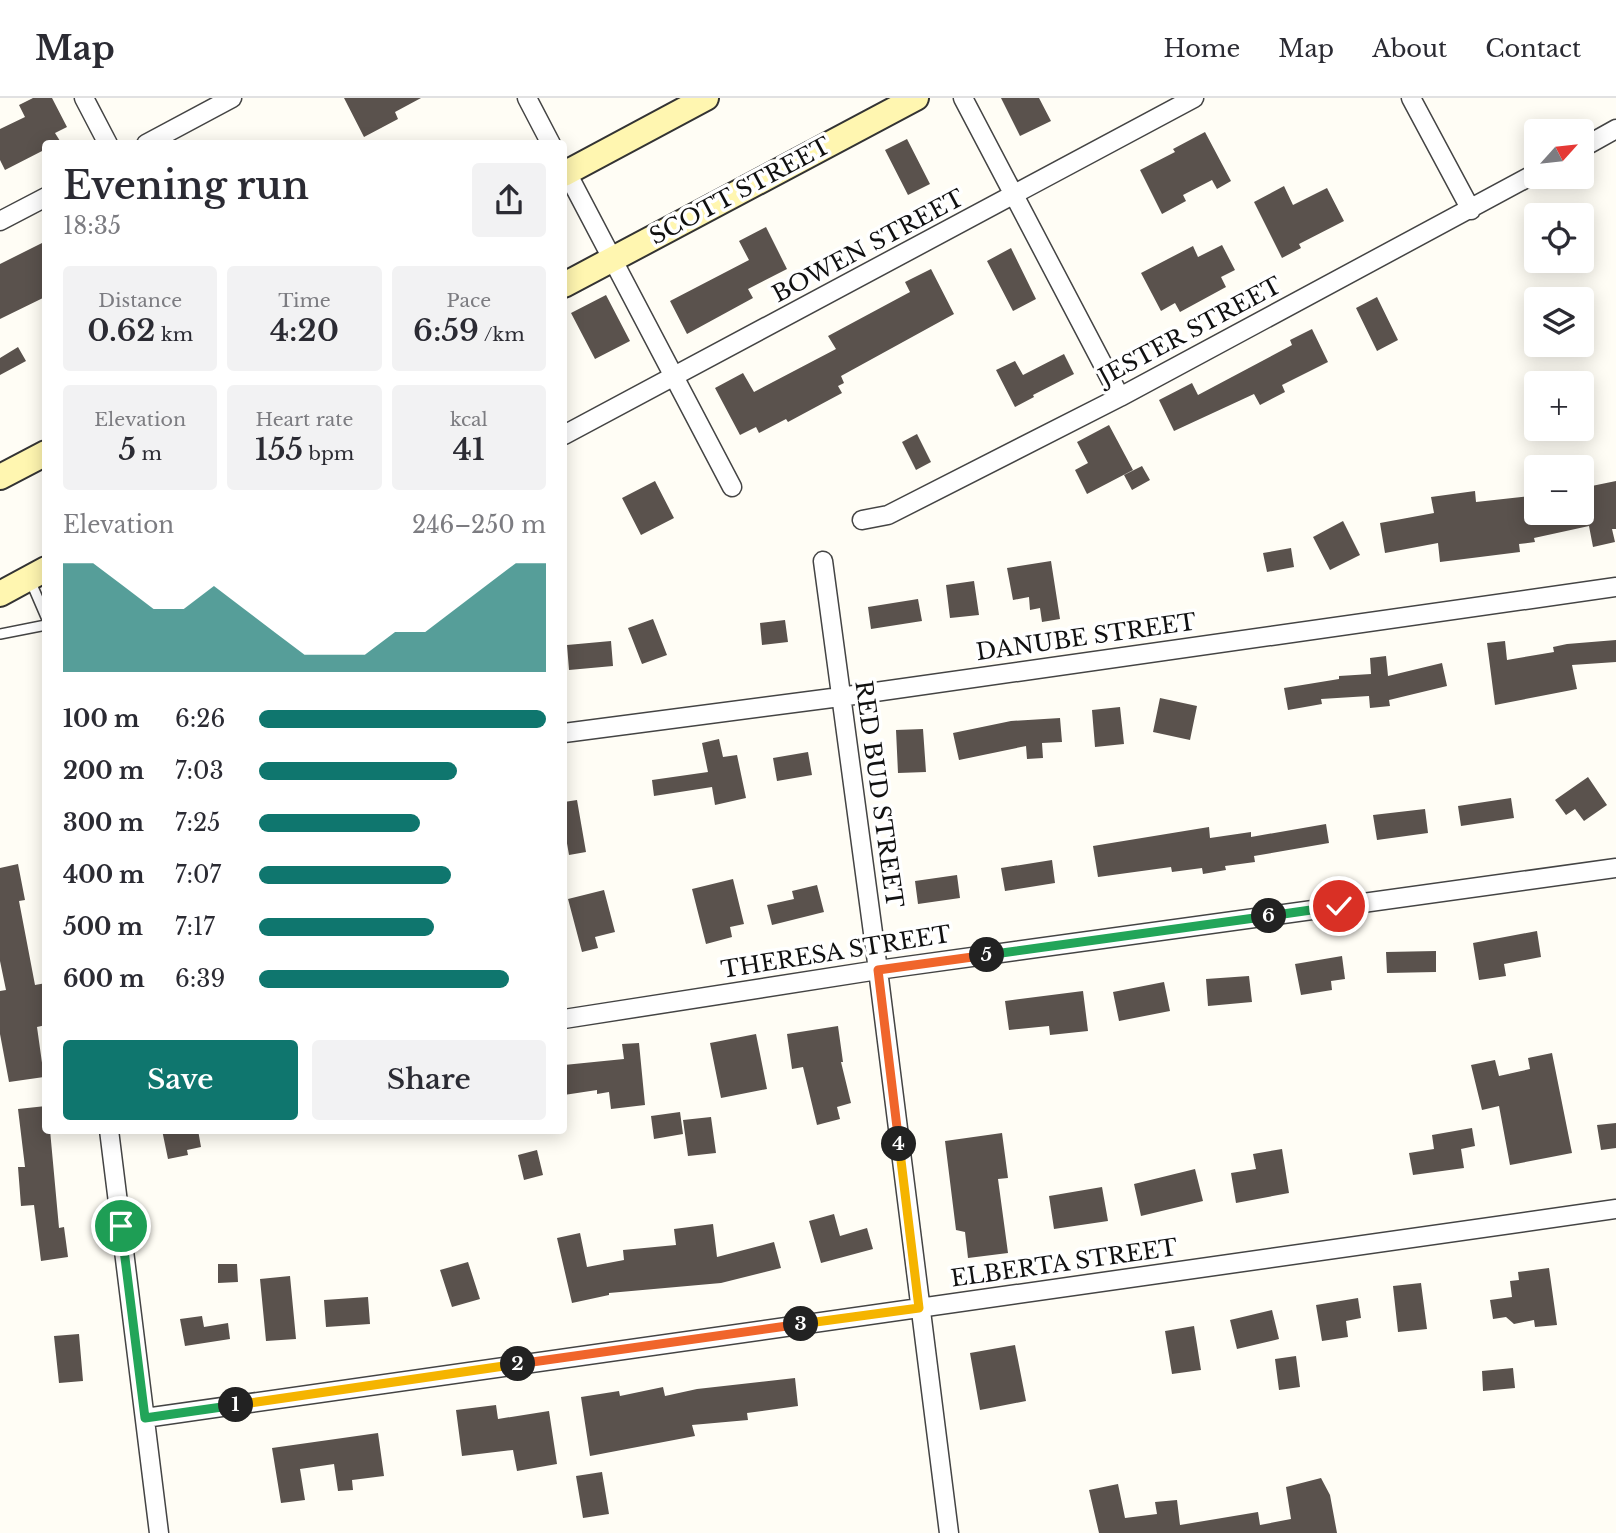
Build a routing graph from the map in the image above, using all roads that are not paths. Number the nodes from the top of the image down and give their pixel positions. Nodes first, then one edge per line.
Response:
1 (84, 98) edge
2 (232, 98) edge
3 (527, 98) edge
4 (706, 98) edge
5 (916, 98) edge
6 (963, 98) edge
7 (1194, 98) edge
8 (1411, 98) edge
9 (1616, 129) edge
10 (106, 140) edge
11 (153, 140) edge
12 (549, 140) edge
13 (1594, 141) edge
14 (567, 169) edge
15 (567, 176) edge
16 (1524, 180) edge
17 (1014, 195) junction
18 (42, 199) edge
19 (1471, 210) junction
20 (0, 221) edge
21 (612, 259) junction
22 (567, 283) edge
23 (675, 377) junction
24 (1120, 397) junction
25 (567, 433) edge
26 (42, 455) edge
27 (0, 477) edge
28 (732, 487) dead end
29 (862, 520) dead end
30 (823, 561) dead end
31 (37, 573) edge
32 (1616, 587) edge
33 (0, 594) edge
34 (42, 597) edge
35 (42, 626) edge
36 (0, 634) edge
37 (840, 697) junction
38 (567, 733) edge
39 (1616, 868) edge
40 (878, 970) junction
41 (567, 1018) edge
42 (110, 1134) edge
43 (1616, 1209) edge
44 (919, 1308) junction
45 (145, 1418) junction
46 (159, 1533) edge
47 (948, 1533) edge

1 - 10 street
2 - 11 street
3 - 12 street
4 - 14 main road
5 - 21 main road, SCOTT STREET
6 - 17 street
7 - 17 street, BOWEN STREET
8 - 19 street
9 - 13 street
15 - 21 street
16 - 19 street, JESTER STREET
17 - 23 street, BOWEN STREET
17 - 24 street
18 - 20 street
19 - 24 street, JESTER STREET
21 - 22 main road, SCOTT STREET
21 - 23 street
23 - 25 street, BOWEN STREET
23 - 28 street
24 - 29 street, JESTER STREET
26 - 27 main road
30 - 37 street, RED BUD STREET
31 - 33 main road
31 - 34 lane
32 - 37 street, DANUBE STREET
35 - 36 lane
37 - 38 street, DANUBE STREET
37 - 40 street, RED BUD STREET
39 - 40 street, THERESA STREET
40 - 41 street, THERESA STREET
40 - 44 street, RED BUD STREET
42 - 45 street
43 - 44 street, ELBERTA STREET
44 - 45 street, ELBERTA STREET
44 - 47 street, RED BUD STREET
45 - 46 street

